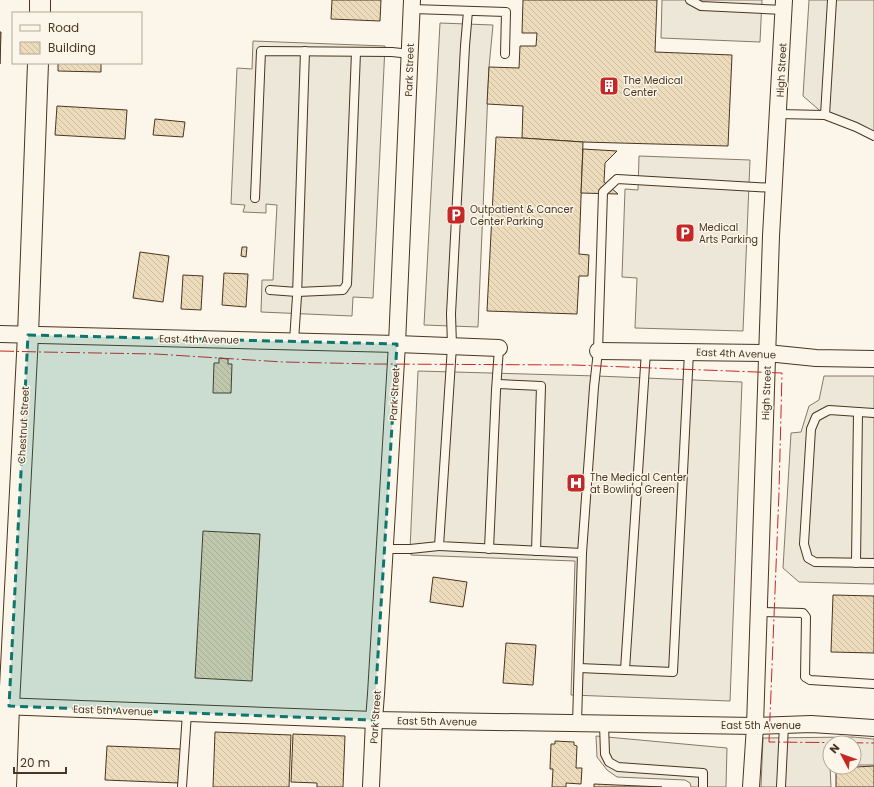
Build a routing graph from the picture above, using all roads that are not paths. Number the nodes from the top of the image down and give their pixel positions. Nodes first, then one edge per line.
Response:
1 (40, 0) edge
2 (690, 0) edge
3 (832, 0) edge
4 (412, 4) edge
5 (784, 5) edge
6 (468, 11) junction
7 (40, 12) edge
8 (305, 51) junction
9 (356, 52) junction
10 (410, 54) junction
11 (504, 54) dead end
12 (38, 64) edge
13 (778, 114) junction
14 (825, 114) junction
15 (874, 136) edge
16 (774, 188) junction
17 (255, 198) dead end
18 (270, 290) dead end
19 (297, 292) junction
20 (0, 334) edge
21 (28, 335) junction
22 (294, 341) junction
23 (397, 344) junction
24 (452, 346) junction
25 (499, 348) joint
26 (598, 351) junction
27 (646, 351) junction
28 (689, 352) junction
29 (768, 354) junction
30 (874, 359) edge
31 (497, 384) junction
32 (858, 412) junction
33 (874, 413) edge
34 (439, 546) junction
35 (489, 548) junction
36 (385, 549) junction
37 (536, 551) junction
38 (582, 553) junction
39 (856, 563) junction
40 (874, 563) edge
41 (758, 612) junction
42 (579, 668) junction
43 (626, 670) junction
44 (874, 684) edge
45 (4, 706) edge
46 (187, 713) junction
47 (374, 720) junction
48 (577, 723) junction
49 (604, 724) junction
50 (784, 725) junction
51 (755, 726) junction
52 (874, 728) edge
53 (6, 787) edge
54 (182, 787) edge
55 (371, 787) edge
56 (703, 787) edge
57 (751, 787) edge
58 (781, 787) edge

1 - 7 street
2 - 5 lane
3 - 14 lane
4 - 6 lane
4 - 10 street, Park Street
5 - 13 street, High Street
6 - 11 lane
6 - 24 lane
8 - 9 lane
8 - 17 lane
8 - 19 lane
9 - 10 lane
9 - 19 lane
10 - 23 street, Park Street
12 - 21 street, Chestnut Street
13 - 14 lane
13 - 16 street, High Street
14 - 15 lane
16 - 26 lane
16 - 29 street, High Street
18 - 19 lane
19 - 22 lane
20 - 21 street, East 4th Avenue
21 - 22 street, East 4th Avenue
21 - 45 street, Chestnut Street
22 - 23 street, East 4th Avenue
23 - 24 street, East 4th Avenue
23 - 36 street, Park Street
24 - 25 street, East 4th Avenue
24 - 34 lane
25 - 31 lane
26 - 27 street, East 4th Avenue
26 - 38 lane
27 - 28 street, East 4th Avenue
27 - 43 lane
28 - 29 street, East 4th Avenue
28 - 43 lane
29 - 30 street, East 4th Avenue
29 - 41 street, High Street
31 - 35 lane
31 - 37 lane
32 - 33 lane
32 - 39 lane
32 - 39 lane
34 - 35 lane
34 - 36 lane
35 - 37 lane
36 - 47 street, Park Street
37 - 38 lane
38 - 42 lane
39 - 40 lane
41 - 44 lane
41 - 51 street, High Street
42 - 43 lane
42 - 48 lane
45 - 46 street, East 5th Avenue
45 - 53 street, Chestnut Street
46 - 47 street, East 5th Avenue
46 - 54 lane
47 - 48 street, East 5th Avenue
47 - 55 street, Park Street
48 - 49 street, East 5th Avenue
49 - 51 street, East 5th Avenue
49 - 56 lane
50 - 51 street, East 5th Avenue
50 - 52 street, East 5th Avenue
50 - 58 lane
51 - 57 street, High Street

